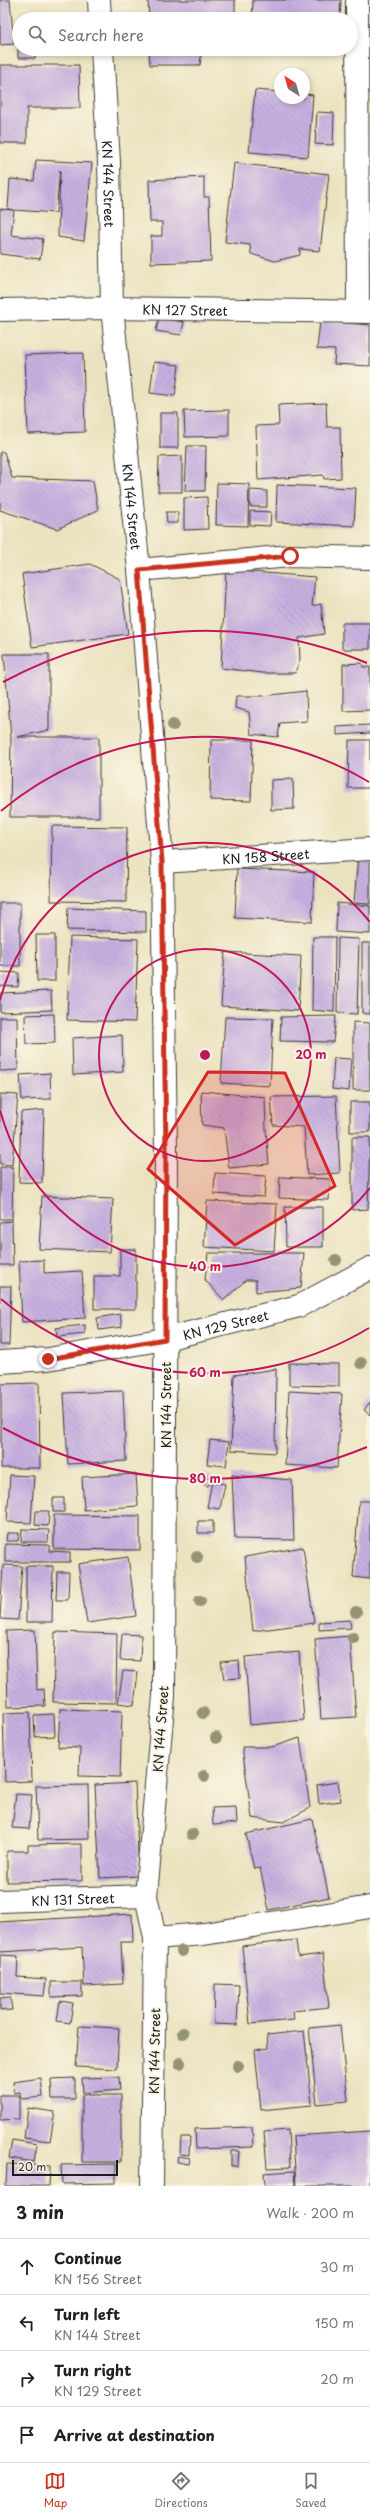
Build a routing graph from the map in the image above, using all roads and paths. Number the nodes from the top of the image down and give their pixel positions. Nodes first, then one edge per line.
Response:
1 (99, 0) edge
2 (357, 0) edge
3 (100, 12) edge
4 (357, 12) edge
5 (358, 44) edge
6 (102, 56) edge
7 (112, 308) junction
8 (0, 310) edge
9 (364, 311) edge
10 (370, 558) edge
11 (139, 570) junction
12 (370, 849) edge
13 (162, 862) junction
14 (370, 1268) edge
15 (165, 1339) junction
16 (0, 1362) edge
17 (146, 1896) junction
18 (0, 1901) edge
19 (370, 1907) edge
20 (155, 1938) junction
21 (152, 2186) edge

1 - 3 street
2 - 4 street
5 - 9 street
6 - 7 street, KN 144 Street
7 - 8 street, KN 127 Street
7 - 9 street, KN 127 Street
7 - 11 street, KN 144 Street
10 - 11 street
11 - 13 street, KN 144 Street
12 - 13 street, KN 158 Street
13 - 15 street, KN 144 Street
14 - 15 street, KN 129 Street
15 - 16 street, KN 129 Street
15 - 17 street, KN 144 Street
17 - 18 street, KN 131 Street
17 - 20 street, KN 144 Street
19 - 20 street
20 - 21 street, KN 144 Street

